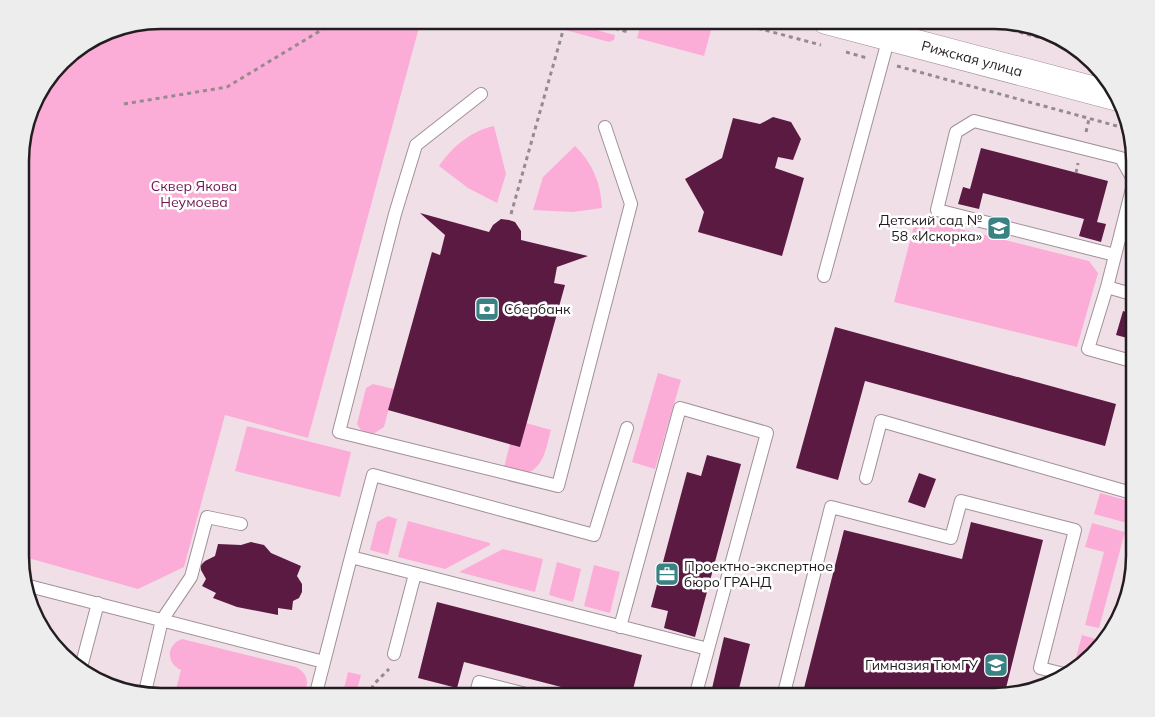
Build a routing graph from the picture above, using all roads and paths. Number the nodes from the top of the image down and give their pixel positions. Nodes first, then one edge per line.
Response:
1 (323, 29) edge
2 (563, 29) edge
3 (617, 29) edge
4 (761, 29) edge
5 (845, 29) edge
6 (1011, 30) edge
7 (628, 32) dead end
8 (1044, 39) edge
9 (828, 47) dead end
10 (886, 49) junction
11 (837, 50) dead end
12 (481, 94) dead end
13 (1110, 96) edge
14 (124, 104) dead end
15 (604, 127) dead end
16 (1122, 127) edge
17 (1126, 167) edge
18 (1126, 213) edge
19 (511, 214) dead end
20 (1115, 256) junction
21 (824, 276) dead end
22 (1107, 287) junction
23 (1126, 292) edge
24 (1126, 360) edge
25 (627, 428) dead end
26 (866, 478) dead end
27 (1126, 491) edge
28 (241, 524) dead end
29 (351, 557) junction
30 (415, 574) junction
31 (32, 587) edge
32 (98, 604) junction
33 (162, 620) junction
34 (620, 627) junction
35 (708, 649) junction
36 (394, 654) joint
37 (82, 662) edge
38 (324, 662) junction
39 (1056, 673) edge
40 (146, 687) edge
41 (317, 688) edge
42 (372, 688) edge
43 (477, 688) edge
44 (503, 688) edge
45 (697, 688) edge
46 (784, 688) edge

1 - 14 path
2 - 19 path
3 - 7 path
4 - 9 path
5 - 10 street, Рижская улица
6 - 8 path
10 - 11 path
10 - 13 street, Рижская улица
10 - 16 path
10 - 21 lane
12 - 15 lane
17 - 20 lane
18 - 20 lane
20 - 22 lane
22 - 23 lane
22 - 24 lane
25 - 29 lane
26 - 27 lane
28 - 33 lane
29 - 30 lane
29 - 38 lane
30 - 34 lane
30 - 36 lane
31 - 32 lane
32 - 33 lane
32 - 37 lane
33 - 38 lane
33 - 40 lane
34 - 35 lane
34 - 35 lane
35 - 45 lane
36 - 42 path
38 - 41 lane
39 - 46 lane
43 - 44 lane

